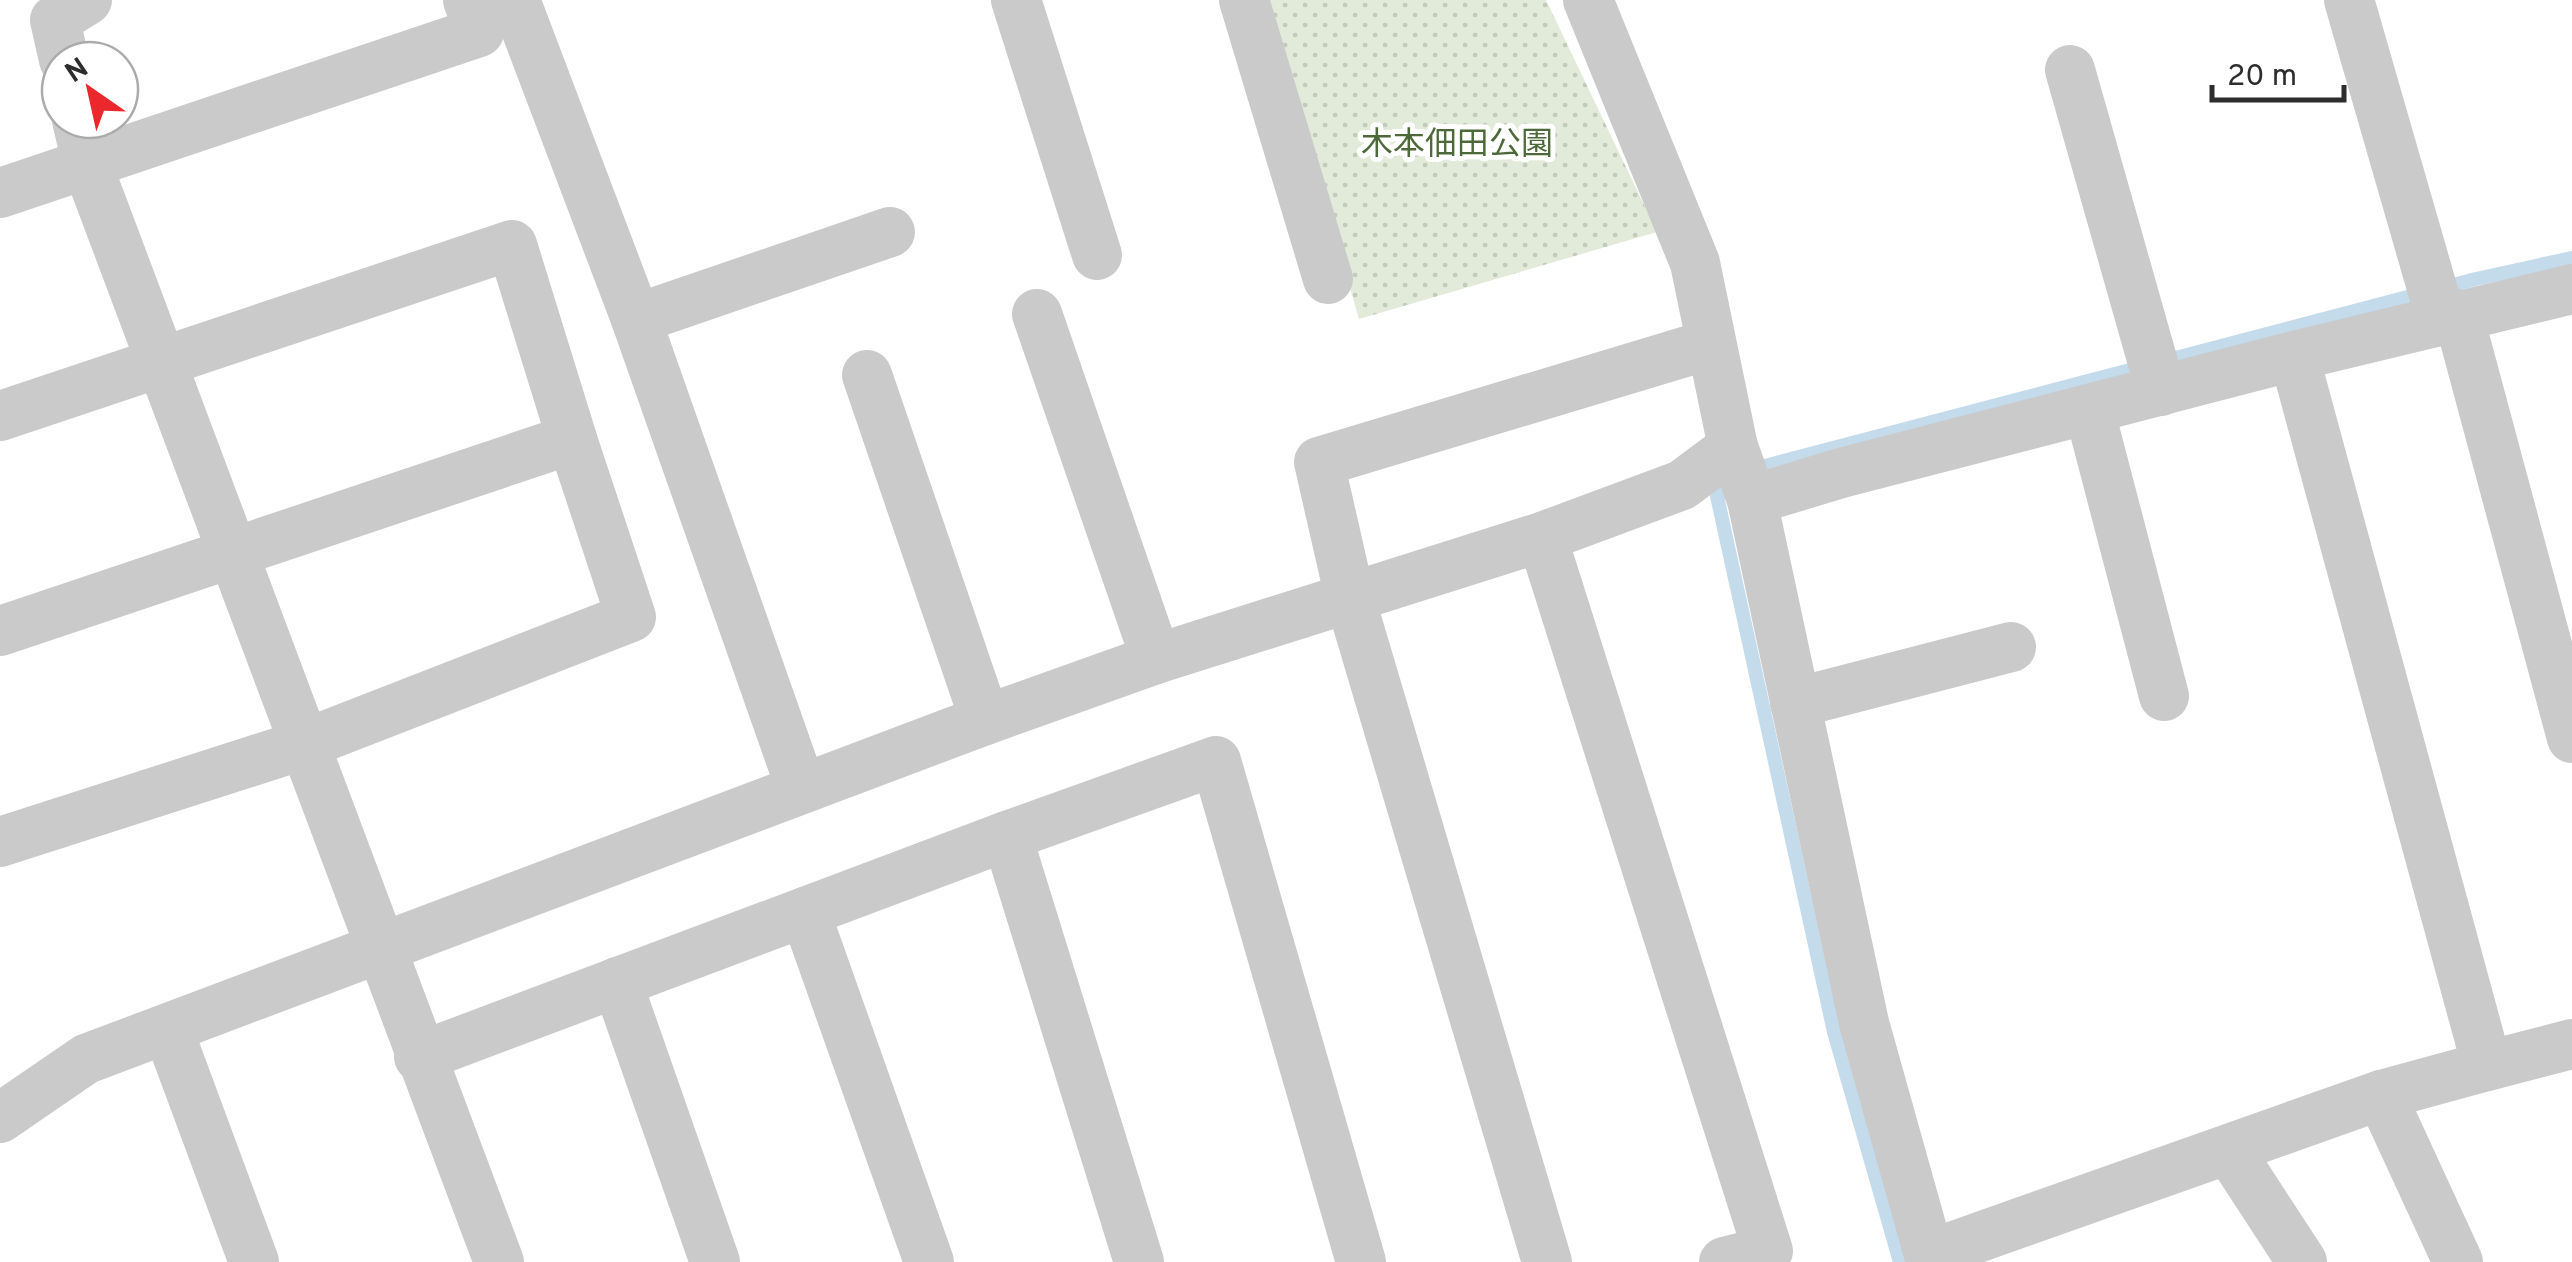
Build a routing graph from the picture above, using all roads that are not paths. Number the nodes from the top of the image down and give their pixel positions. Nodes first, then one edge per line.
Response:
1 (468, 0) edge
2 (515, 0) edge
3 (1016, 0) edge
4 (1244, 0) edge
5 (1588, 0) edge
6 (2348, 0) edge
7 (2070, 70) dead end
8 (82, 143) edge
9 (0, 193) edge
10 (890, 232) dead end
11 (1097, 255) dead end
12 (1328, 279) dead end
13 (2572, 289) edge
14 (2440, 300) junction
15 (1037, 314) dead end
16 (636, 319) junction
17 (1711, 344) junction
18 (2294, 356) junction
19 (159, 360) junction
20 (2154, 365) junction
21 (867, 375) dead end
22 (2088, 410) junction
23 (0, 416) edge
24 (572, 439) junction
25 (1742, 474) junction
26 (1542, 537) junction
27 (230, 552) junction
28 (1350, 598) junction
29 (0, 631) edge
30 (2011, 646) dead end
31 (1156, 660) junction
32 (2164, 696) dead end
33 (1795, 703) junction
34 (985, 720) junction
35 (2572, 738) edge
36 (302, 744) junction
37 (802, 788) junction
38 (1007, 836) junction
39 (0, 842) edge
40 (805, 912) junction
41 (378, 950) junction
42 (617, 982) junction
43 (168, 1030) junction
44 (2571, 1046) edge
45 (419, 1058) junction
46 (2486, 1066) junction
47 (2382, 1095) junction
48 (0, 1118) edge
49 (2228, 1150) junction
50 (1754, 1258) edge
51 (1930, 1259) edge
52 (254, 1262) edge
53 (499, 1262) edge
54 (715, 1262) edge
55 (929, 1262) edge
56 (1139, 1262) edge
57 (1361, 1262) edge
58 (1546, 1262) edge
59 (2302, 1262) edge
60 (2458, 1262) edge

1 - 8 street
2 - 16 street
3 - 11 street
4 - 12 street
5 - 17 street
6 - 14 street
7 - 20 street
8 - 9 street
8 - 19 street
10 - 16 street
13 - 14 street
14 - 18 street
14 - 35 street
15 - 31 street
16 - 37 street
17 - 25 street
17 - 28 street
18 - 20 street
18 - 46 street
19 - 23 street
19 - 24 street
19 - 27 street
20 - 22 street
21 - 34 street
22 - 25 street
22 - 32 street
24 - 27 street
24 - 36 street
25 - 26 street
25 - 33 street
26 - 28 street
26 - 50 street
27 - 29 street
27 - 36 street
28 - 31 street
28 - 58 street
30 - 33 street
31 - 34 street
33 - 51 street
34 - 37 street
36 - 39 street
36 - 41 street
37 - 41 street
38 - 40 street
38 - 56 street
38 - 57 street
40 - 42 street
40 - 55 street
41 - 43 street
41 - 45 street
42 - 45 street
42 - 54 street
43 - 48 street
43 - 52 street
44 - 46 street
45 - 53 street
46 - 47 street
47 - 49 street
47 - 60 street
49 - 51 street
49 - 59 street

